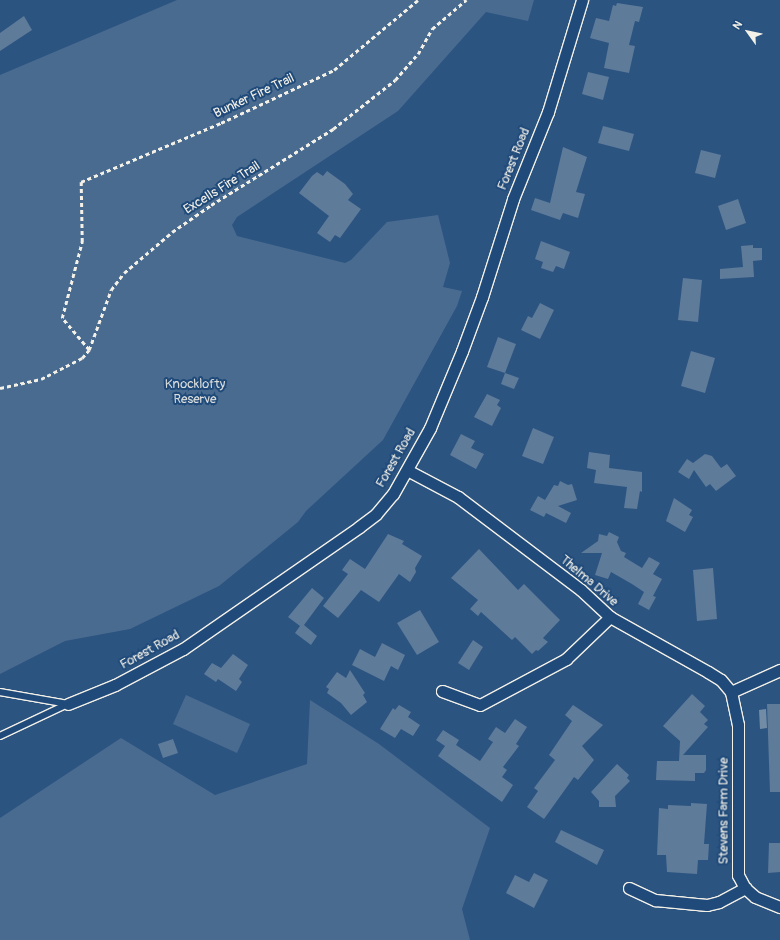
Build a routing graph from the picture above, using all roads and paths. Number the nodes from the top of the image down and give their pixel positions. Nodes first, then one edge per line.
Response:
1 (418, 0) edge
2 (466, 0) edge
3 (582, 0) edge
4 (89, 350) junction
5 (0, 388) edge
6 (408, 470) junction
7 (610, 617) junction
8 (780, 670) edge
9 (442, 690) dead end
10 (0, 692) edge
11 (731, 692) junction
12 (68, 704) junction
13 (0, 736) edge
14 (629, 888) dead end
15 (745, 888) junction
16 (780, 907) edge

1 - 4 path, Bunker Fire Trail
2 - 4 path, Excells Fire Trail
3 - 6 street, Forest Road
4 - 5 path
6 - 7 street, Thelma Drive
6 - 12 street, Forest Road
7 - 9 street
7 - 11 street, Thelma Drive
8 - 11 street
10 - 12 lane
11 - 15 street, Stevens Farm Drive
12 - 13 lane, Forest Road
14 - 15 street
15 - 16 street

